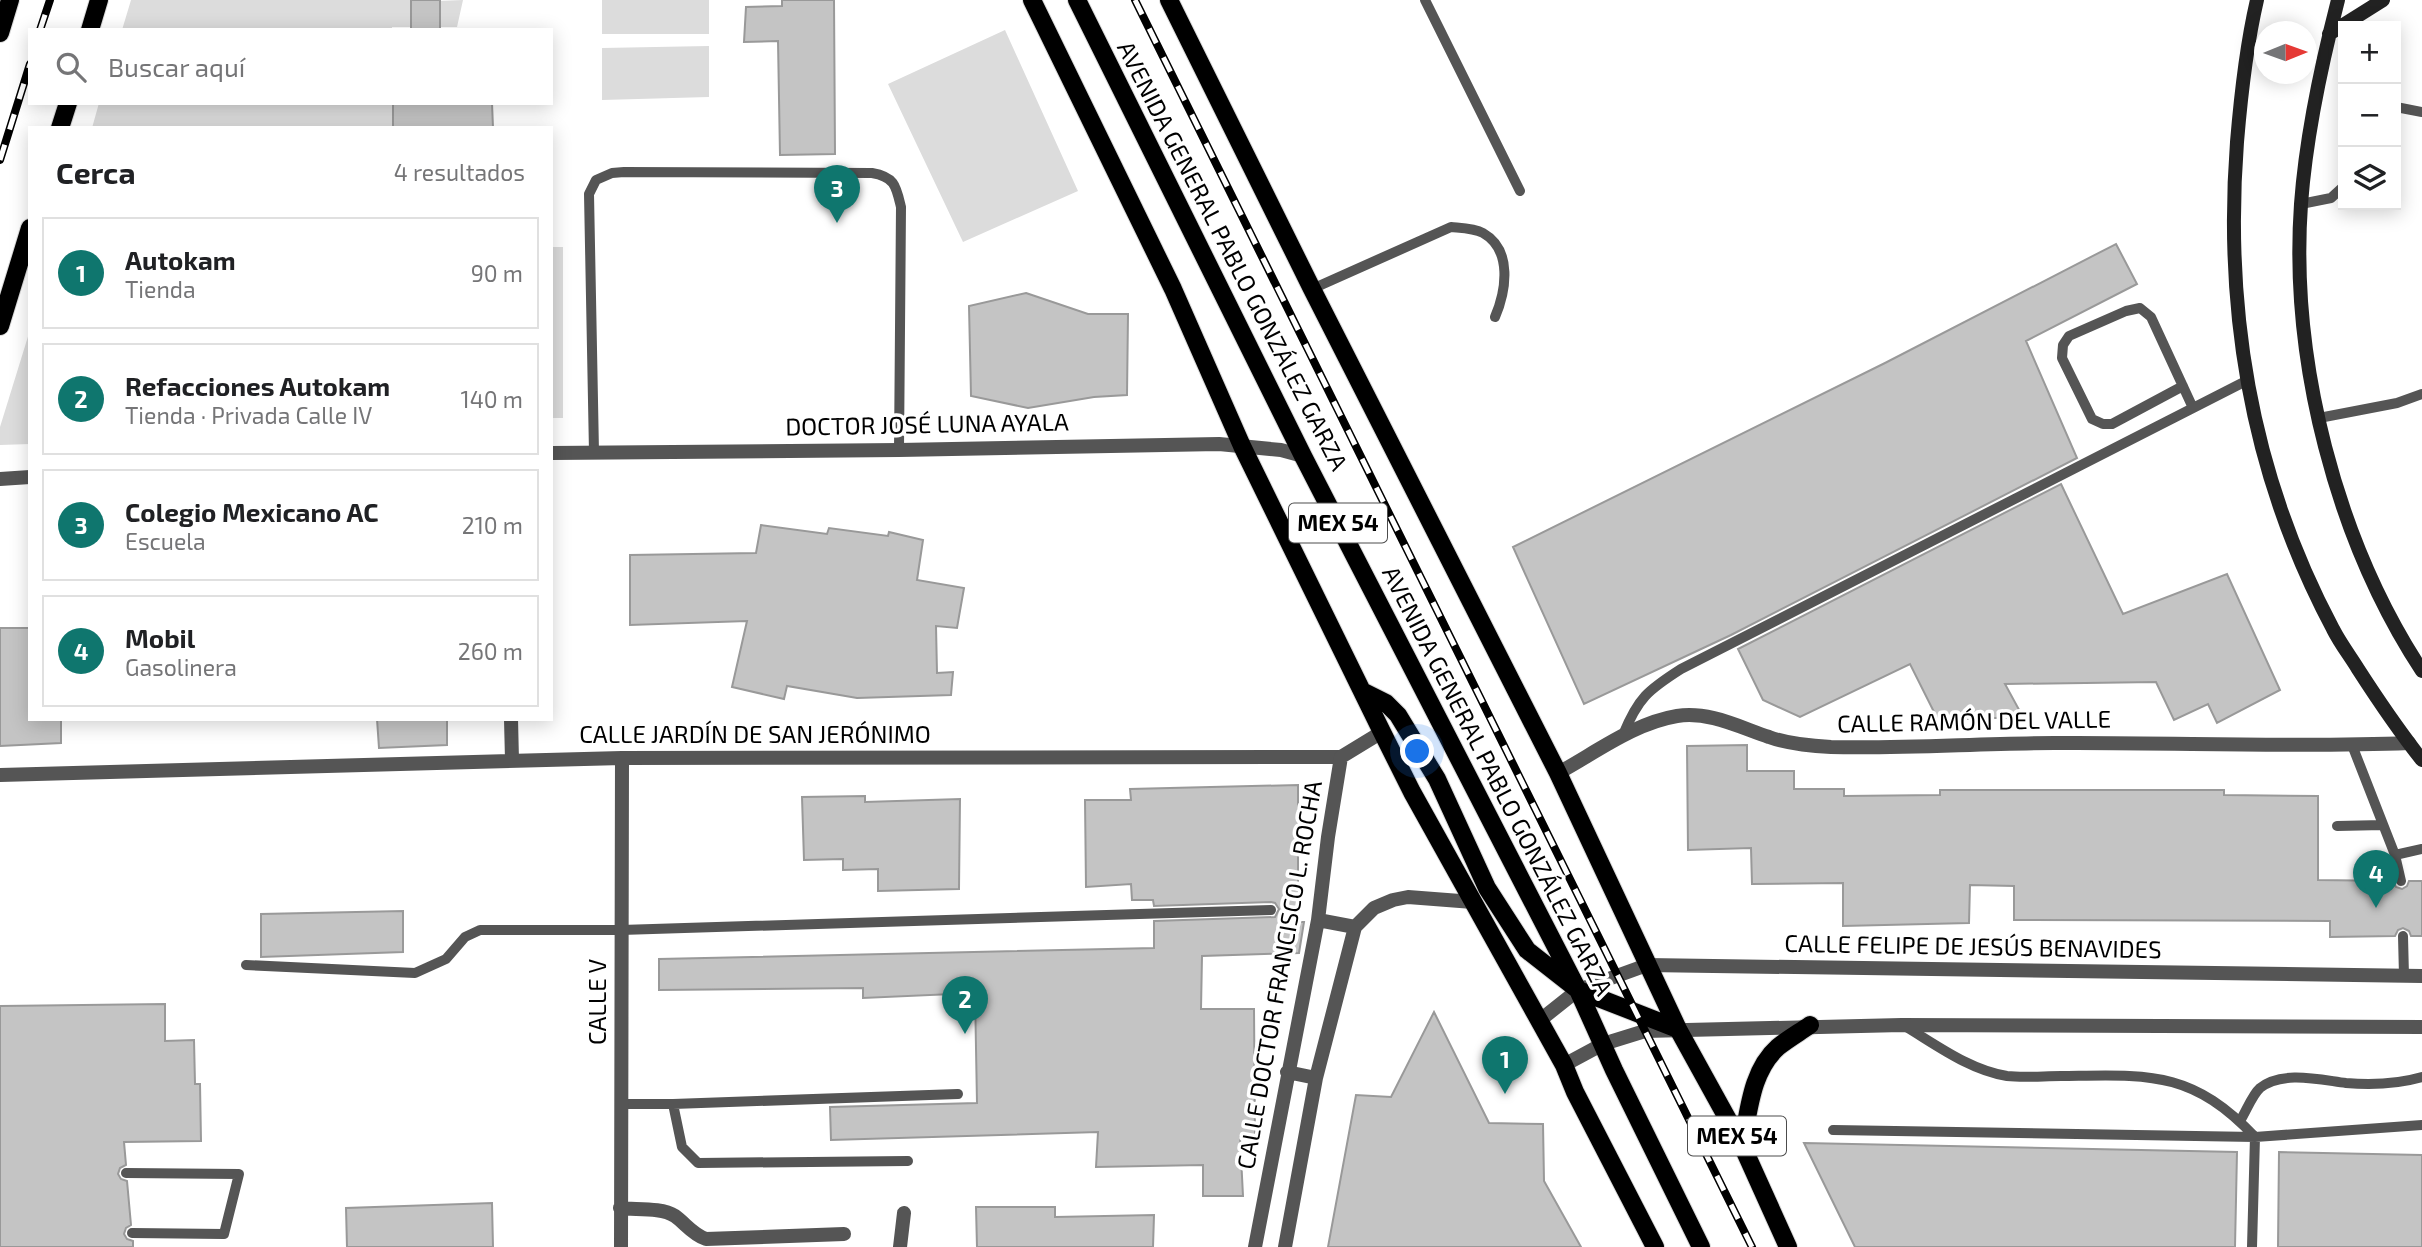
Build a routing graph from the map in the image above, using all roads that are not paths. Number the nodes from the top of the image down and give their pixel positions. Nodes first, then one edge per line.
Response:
1 (10, 0) edge
2 (99, 0) edge
3 (1032, 0) edge
4 (1077, 0) edge
5 (1169, 0) edge
6 (1425, 0) edge
7 (2257, 0) edge
8 (2338, 0) edge
9 (2383, 0) edge
10 (91, 28) edge
11 (0, 33) edge
12 (2329, 34) junction
13 (67, 105) edge
14 (2401, 108) edge
15 (2422, 112) edge
16 (61, 126) edge
17 (1520, 191) dead end
18 (2338, 192) edge
19 (2301, 204) junction
20 (28, 234) edge
21 (1312, 289) junction
22 (1495, 317) dead end
23 (1, 318) edge
24 (2246, 381) junction
25 (2183, 386) junction
26 (2422, 394) edge
27 (2193, 408) junction
28 (2319, 418) junction
29 (1242, 446) junction
30 (899, 450) junction
31 (594, 452) junction
32 (553, 453) edge
33 (1303, 456) junction
34 (28, 477) edge
35 (0, 479) edge
36 (2422, 671) edge
37 (1362, 691) junction
38 (511, 721) edge
39 (1382, 732) junction
40 (1623, 735) junction
41 (2409, 743) junction
42 (2352, 746) junction
43 (1342, 757) junction
44 (622, 758) junction
45 (512, 760) junction
46 (2422, 760) edge
47 (1558, 774) junction
48 (0, 775) edge
49 (2383, 825) junction
50 (2337, 826) dead end
51 (2422, 849) edge
52 (2395, 855) junction
53 (2401, 881) dead end
54 (1473, 902) junction
55 (1271, 910) dead end
56 (1318, 920) junction
57 (1355, 927) junction
58 (621, 930) junction
59 (2403, 936) dead end
60 (246, 965) dead end
61 (1647, 965) junction
62 (2404, 976) junction
63 (2422, 976) edge
64 (1578, 990) junction
65 (1539, 1021) junction
66 (1902, 1024) junction
67 (1810, 1025) junction
68 (2422, 1027) edge
69 (1678, 1029) junction
70 (1603, 1044) junction
71 (1564, 1065) junction
72 (1287, 1072) junction
73 (2422, 1077) edge
74 (1316, 1078) junction
75 (958, 1094) dead end
76 (621, 1104) junction
77 (673, 1104) junction
78 (2240, 1121) junction
79 (2421, 1125) edge
80 (1833, 1130) dead end
81 (2255, 1137) junction
82 (1742, 1144) junction
83 (908, 1161) dead end
84 (127, 1173) dead end
85 (620, 1208) junction
86 (904, 1213) dead end
87 (132, 1233) dead end
88 (844, 1234) dead end
89 (621, 1247) edge
90 (900, 1247) edge
91 (1255, 1247) edge
92 (1285, 1247) edge
93 (1655, 1247) edge
94 (1701, 1247) edge
95 (1788, 1247) edge
96 (2252, 1247) edge

1 - 11 main road
2 - 10 main road
3 - 29 main road, MEX 54
4 - 33 main road, AVENIDA GENERAL PABLO GONZÁLEZ GARZA / MEX 54
5 - 21 main road, AVENIDA GENERAL PABLO GONZÁLEZ GARZA / MEX 54
6 - 17 lane
7 - 24 main road
8 - 12 main road
9 - 12 main road
12 - 19 main road
13 - 16 main road
14 - 15 lane
18 - 19 lane
19 - 28 main road
20 - 23 main road
21 - 22 lane
21 - 47 main road, AVENIDA GENERAL PABLO GONZÁLEZ GARZA / MEX 54
24 - 27 lane
24 - 41 main road
25 - 25 lane
25 - 27 lane
26 - 28 lane
27 - 40 lane
28 - 36 main road
29 - 30 street, DOCTOR JOSÉ LUNA AYALA
29 - 33 street, DOCTOR JOSÉ LUNA AYALA
29 - 37 main road, MEX 54
30 - 31 street, DOCTOR JOSÉ LUNA AYALA
30 - 31 lane
31 - 32 street, DOCTOR JOSÉ LUNA AYALA
33 - 64 main road, AVENIDA GENERAL PABLO GONZÁLEZ GARZA / MEX 54
34 - 35 street
37 - 39 main road, MEX 54
37 - 64 main road
38 - 45 street
39 - 43 street, CALLE DOCTOR FRANCISCO L. ROCHA
39 - 54 main road, MEX 54
40 - 42 street, CALLE RAMÓN DEL VALLE
40 - 47 street, CALLE RAMÓN DEL VALLE
41 - 42 street, CALLE RAMÓN DEL VALLE
41 - 46 main road
42 - 49 lane
43 - 44 street, CALLE JARDÍN DE SAN JERÓNIMO
43 - 56 street, CALLE DOCTOR FRANCISCO L. ROCHA
44 - 45 street, CALLE JARDÍN DE SAN JERÓNIMO
44 - 58 street, CALLE V
45 - 48 street, CALLE JARDÍN DE SAN JERÓNIMO
47 - 61 main road, AVENIDA GENERAL PABLO GONZÁLEZ GARZA / MEX 54
49 - 50 lane
49 - 52 lane
51 - 52 lane
52 - 53 lane
54 - 57 street
54 - 65 main road, MEX 54
55 - 58 lane
56 - 57 street
56 - 72 street, CALLE DOCTOR FRANCISCO L. ROCHA
57 - 74 street
58 - 60 lane
58 - 76 street, CALLE V
59 - 62 lane
61 - 62 street, CALLE FELIPE DE JESÚS BENAVIDES
61 - 64 street, CALLE FELIPE DE JESÚS BENAVIDES
61 - 69 main road, AVENIDA GENERAL PABLO GONZÁLEZ GARZA / MEX 54
62 - 63 street, CALLE FELIPE DE JESÚS BENAVIDES
64 - 65 street, CALLE FELIPE DE JESÚS BENAVIDES
64 - 69 main road
64 - 70 main road, AVENIDA GENERAL PABLO GONZÁLEZ GARZA / MEX 54
65 - 71 main road, MEX 54
66 - 67 street
66 - 68 street
66 - 78 lane
67 - 69 street
67 - 82 main road
69 - 70 street
69 - 82 main road, AVENIDA GENERAL PABLO GONZÁLEZ GARZA / MEX 54
70 - 71 street
70 - 94 main road, AVENIDA GENERAL PABLO GONZÁLEZ GARZA / MEX 54
71 - 93 main road, MEX 54
72 - 74 street
72 - 91 street, CALLE DOCTOR FRANCISCO L. ROCHA
73 - 78 lane
74 - 92 street
75 - 77 lane
76 - 77 lane
76 - 85 street, CALLE V
77 - 83 lane
78 - 81 lane
79 - 81 lane
80 - 81 lane
81 - 96 lane
82 - 95 main road, AVENIDA GENERAL PABLO GONZÁLEZ GARZA / MEX 54
84 - 87 lane
85 - 88 street
85 - 89 street, CALLE V
86 - 90 street

